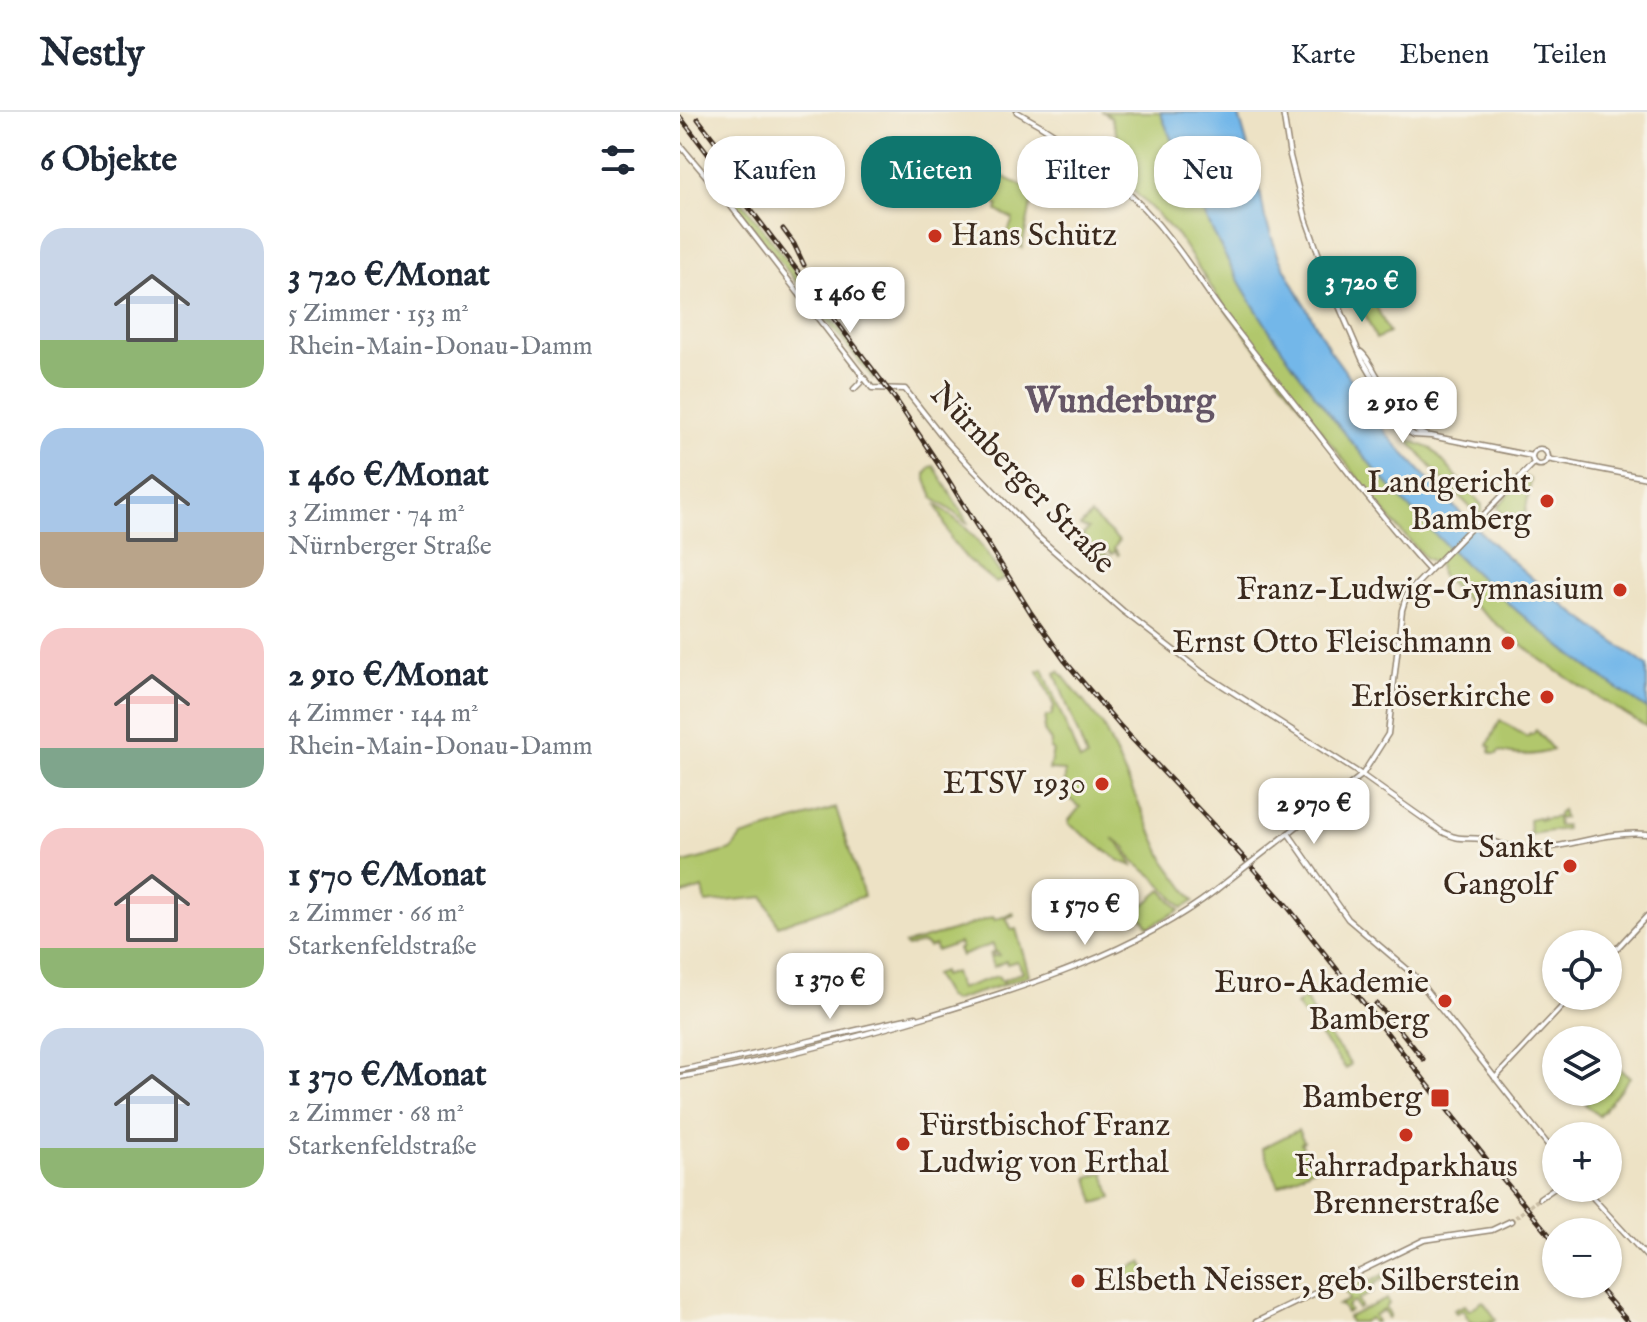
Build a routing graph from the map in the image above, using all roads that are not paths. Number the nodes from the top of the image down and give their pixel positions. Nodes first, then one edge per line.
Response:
1 (1017, 112) edge
2 (1283, 112) edge
3 (680, 145) edge
4 (862, 374) junction
5 (854, 389) dead end
6 (1532, 456) junction
7 (1547, 459) junction
8 (1534, 463) junction
9 (1647, 478) edge
10 (1429, 570) junction
11 (1349, 767) junction
12 (1362, 775) junction
13 (1352, 783) junction
14 (1288, 833) junction
15 (1647, 834) edge
16 (1647, 916) edge
17 (1622, 943) edge
18 (1559, 1010) edge
19 (930, 1015) junction
20 (680, 1070) edge
21 (680, 1077) edge
22 (1495, 1078) junction
23 (1542, 1137) edge
24 (1597, 1202) edge
25 (1511, 1221) tunnel mouth
26 (1647, 1257) edge
27 (1256, 1322) edge

1 - 10 street
2 - 6 street
3 - 4 street, Nürnberger Straße
4 - 5 street
4 - 11 street, Nürnberger Straße
6 - 7 street
6 - 8 street
7 - 8 street
7 - 9 street
8 - 10 street
10 - 12 street
11 - 12 street, Nürnberger Straße
11 - 13 street
12 - 13 street
12 - 15 street, Nürnberger Straße
13 - 14 street
14 - 19 street, bridge
14 - 22 street
16 - 17 street
18 - 22 street
19 - 20 street
19 - 21 street
22 - 23 street
24 - 26 street
25 - 27 street

